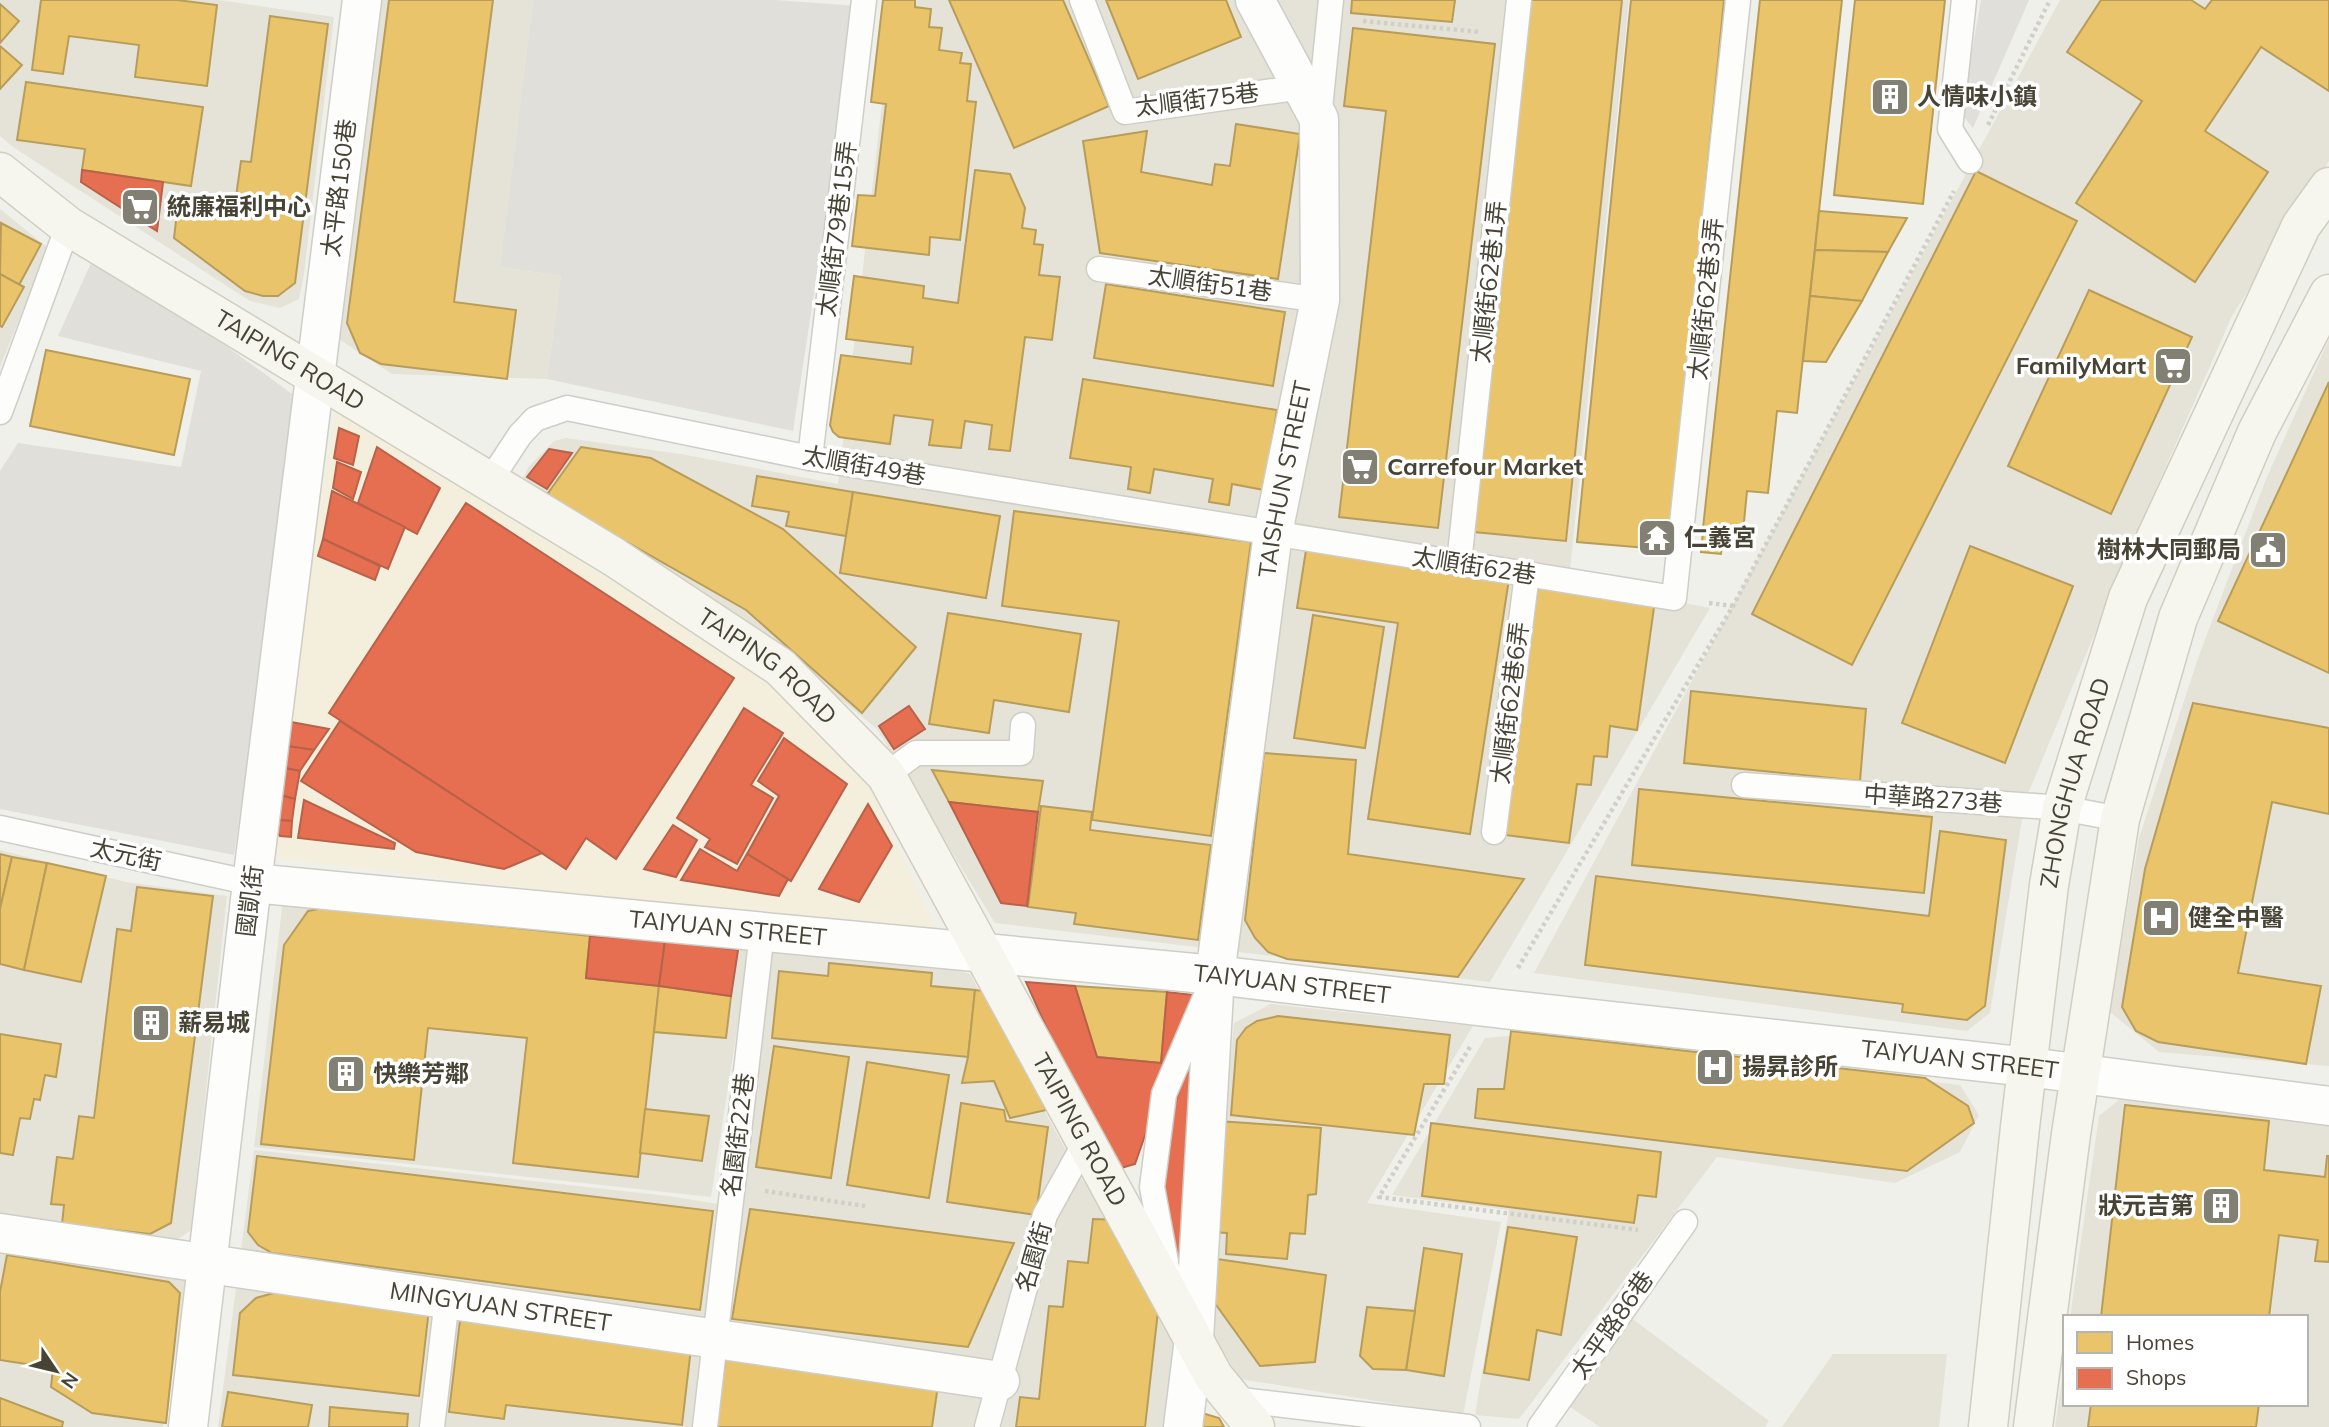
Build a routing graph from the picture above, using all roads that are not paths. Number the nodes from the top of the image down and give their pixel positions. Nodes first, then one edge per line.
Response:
1 (362, 0) edge
2 (864, 0) edge
3 (1082, 0) edge
4 (1255, 0) edge
5 (1519, 0) edge
6 (1738, 0) edge
7 (1964, 0) edge
8 (1331, 9) edge
9 (1311, 103) junction
10 (1970, 161) road end
11 (0, 172) edge
12 (2329, 187) edge
13 (68, 226) junction
14 (1100, 269) dead end
15 (2329, 293) edge
16 (1320, 300) junction
17 (316, 376) junction
18 (0, 412) edge
19 (810, 457) junction
20 (489, 482) junction
21 (1273, 533) junction
22 (1459, 563) junction
23 (1527, 574) junction
24 (1674, 598) joint
25 (1023, 725) dead end
26 (886, 775) junction
27 (1744, 785) dead end
28 (2062, 808) junction
29 (2120, 819) junction
30 (0, 828) edge
31 (1494, 832) dead end
32 (252, 883) junction
33 (762, 932) junction
34 (984, 953) junction
35 (1215, 975) junction
36 (2028, 1067) junction
37 (2080, 1074) junction
38 (2329, 1106) edge
39 (1086, 1141) junction
40 (2, 1237) edge
41 (208, 1264) junction
42 (447, 1299) junction
43 (1174, 1304) junction
44 (714, 1339) junction
45 (1194, 1339) junction
46 (1000, 1381) junction
47 (1244, 1413) edge
48 (188, 1427) edge
49 (432, 1427) edge
50 (705, 1427) edge
51 (987, 1427) edge
52 (1183, 1427) edge
53 (1468, 1427) edge
54 (1526, 1427) edge
55 (1540, 1427) edge
56 (1988, 1427) edge
57 (2033, 1427) edge

1 - 17 street, 太平路150巷
2 - 19 lane, 太順街79巷15弄
3 - 9 lane, 太順街75巷
4 - 9 street, TAISHUN STREET
5 - 22 lane, 太順街62巷1弄
6 - 24 lane, 太順街62巷3弄
7 - 10 lane
8 - 9 lane
9 - 16 street, TAISHUN STREET
11 - 13 street, TAIPING ROAD
12 - 28 street, ZHONGHUA ROAD
13 - 17 street, TAIPING ROAD
13 - 18 lane
14 - 16 lane, 太順街51巷
15 - 29 street, ZHONGHUA ROAD
16 - 21 street, TAISHUN STREET
17 - 20 street, TAIPING ROAD
17 - 32 street, 國凱街
19 - 20 lane, 太順街49巷
19 - 21 lane, 太順街49巷
20 - 26 street, TAIPING ROAD
21 - 22 lane, 太順街62巷
21 - 35 street, TAISHUN STREET
22 - 23 lane, 太順街62巷
23 - 24 lane, 太順街62巷
23 - 31 lane, 太順街62巷6弄
25 - 26 lane
26 - 34 street, TAIPING ROAD
27 - 28 lane, 中華路273巷
28 - 29 lane, 中華路273巷
28 - 36 street, ZHONGHUA ROAD
29 - 37 street, ZHONGHUA ROAD
30 - 32 lane, 太元街
32 - 33 street, TAIYUAN STREET
32 - 41 street, 國凱街
33 - 34 street, TAIYUAN STREET
33 - 44 lane, 名園街22巷
34 - 35 street, TAIYUAN STREET
34 - 39 street, TAIPING ROAD
35 - 36 street, TAIYUAN STREET
35 - 43 lane
35 - 45 street, TAISHUN STREET
36 - 37 street, TAIYUAN STREET
36 - 56 street, ZHONGHUA ROAD
37 - 38 street, TAIYUAN STREET
37 - 57 street, ZHONGHUA ROAD
39 - 43 street, TAIPING ROAD
39 - 46 lane, 名園街
40 - 41 street, MINGYUAN STREET
41 - 42 street, MINGYUAN STREET
41 - 48 street, 國凱街
42 - 44 street, MINGYUAN STREET
42 - 49 lane
43 - 45 street, TAIPING ROAD
44 - 46 street, MINGYUAN STREET
44 - 50 lane, 名園街22巷
45 - 47 street, TAIPING ROAD
45 - 52 street
46 - 51 lane, 名園街
47 - 53 lane
54 - 55 lane, 太平路86巷

